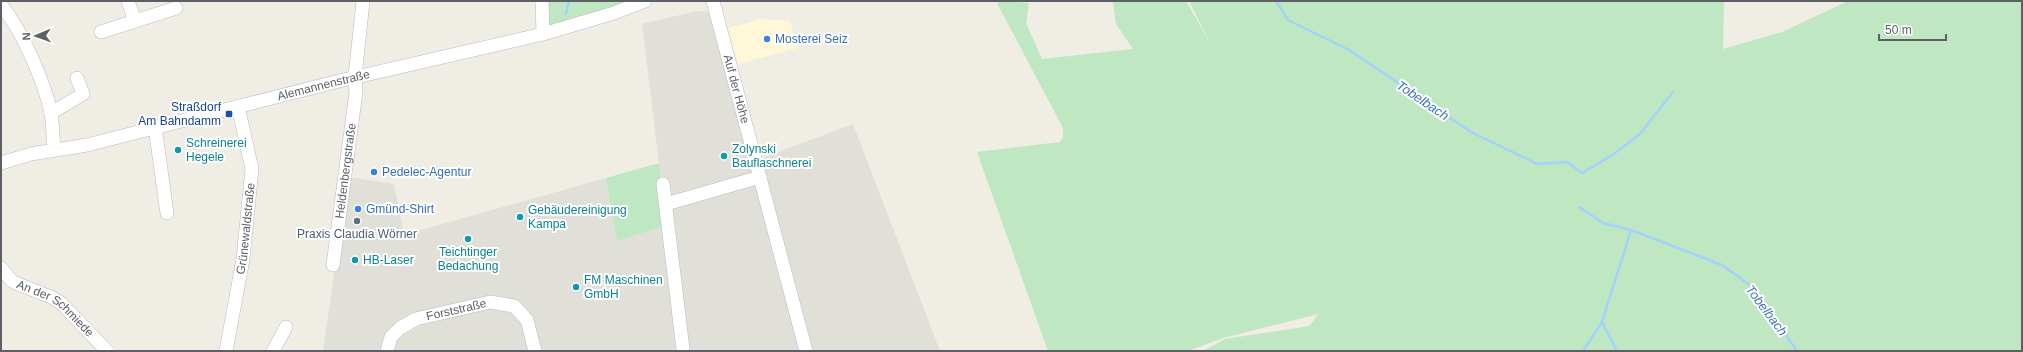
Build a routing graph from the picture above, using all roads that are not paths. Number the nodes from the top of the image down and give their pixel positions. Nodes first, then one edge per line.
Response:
1 (128, 1) edge
2 (363, 1) edge
3 (542, 1) edge
4 (645, 1) edge
5 (713, 1) edge
6 (1, 5) edge
7 (176, 8) dead end
8 (134, 21) junction
9 (101, 32) dead end
10 (543, 34) junction
11 (355, 77) junction
12 (77, 78) dead end
13 (238, 106) junction
14 (51, 113) junction
15 (155, 127) junction
16 (54, 150) junction
17 (1, 163) edge
18 (760, 177) junction
19 (663, 184) dead end
20 (666, 204) junction
21 (167, 213) dead end
22 (333, 265) dead end
23 (1, 268) edge
24 (286, 327) dead end
25 (683, 349) dead end
26 (107, 351) edge
27 (226, 351) edge
28 (273, 351) edge
29 (387, 351) edge
30 (535, 351) edge
31 (806, 351) edge

1 - 8 street
2 - 11 street, Heldenbergstraße
3 - 10 street
4 - 10 street, Alemannenstraße
5 - 18 street, Auf der Höhe
6 - 14 street
7 - 8 street
8 - 9 street
10 - 11 street, Alemannenstraße
11 - 13 street, Alemannenstraße
11 - 22 street, Heldenbergstraße
12 - 14 street
13 - 15 street, Alemannenstraße
13 - 27 street, Grünewaldstraße
14 - 16 street
15 - 16 street, Alemannenstraße
15 - 21 street
16 - 17 street, Alemannenstraße
18 - 20 street
18 - 31 street, Auf der Höhe
19 - 20 street
20 - 25 street
23 - 26 street, An der Schmiede
24 - 28 street
29 - 30 street, Forststraße

